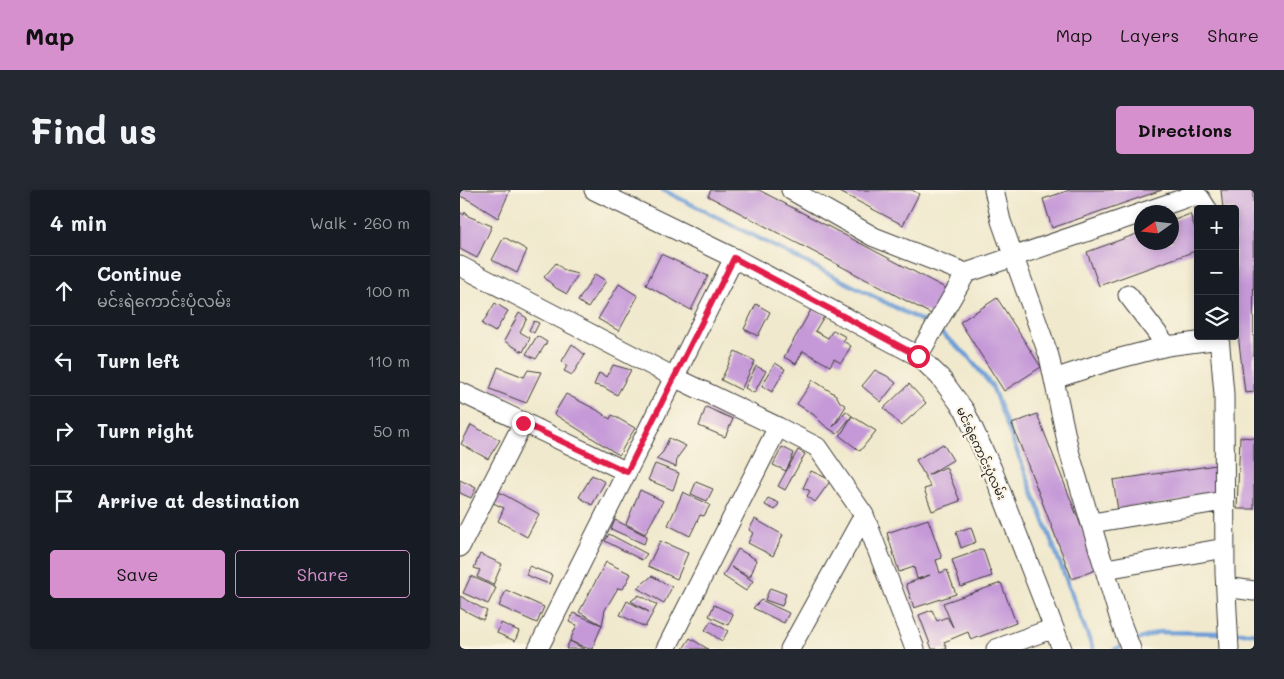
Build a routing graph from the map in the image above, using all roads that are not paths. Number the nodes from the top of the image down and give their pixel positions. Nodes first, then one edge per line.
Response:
1 (594, 190) edge
2 (790, 190) edge
3 (994, 190) edge
4 (618, 195) edge
5 (1204, 205) edge
6 (1014, 256) junction
7 (734, 258) junction
8 (460, 266) edge
9 (966, 273) junction
10 (1128, 295) dead end
11 (1207, 340) edge
12 (1220, 340) edge
13 (1167, 346) junction
14 (918, 356) junction
15 (674, 377) junction
16 (1054, 379) junction
17 (460, 392) edge
18 (523, 423) junction
19 (778, 427) junction
20 (627, 472) junction
21 (1224, 501) junction
22 (864, 515) junction
23 (1092, 523) junction
24 (460, 547) edge
25 (1224, 548) junction
26 (1106, 569) junction
27 (1226, 587) junction
28 (1254, 591) edge
29 (1054, 628) junction
30 (538, 649) edge
31 (666, 649) edge
32 (790, 649) edge
33 (915, 649) edge
34 (996, 649) edge
35 (1062, 649) edge
36 (1131, 649) edge
37 (1229, 649) edge

1 - 4 street, မင်းရဲကောင်းပုံလမ်း
2 - 9 street
3 - 6 street
4 - 7 street, မင်းရဲကောင်းပုံလမ်း
5 - 6 street
6 - 9 street
6 - 16 street
7 - 14 street, မင်းရဲကောင်းပုံလမ်း
7 - 15 street
8 - 15 street
9 - 14 street
10 - 13 street
11 - 13 street
12 - 21 street
13 - 16 street
14 - 29 street, မင်းရဲကောင်းပုံလမ်း
15 - 19 street
15 - 20 street
16 - 23 street
17 - 18 street
18 - 20 street
18 - 24 street
19 - 22 street
19 - 31 street
20 - 30 street
21 - 23 street
21 - 25 street
22 - 32 street
22 - 33 street
23 - 26 street
25 - 26 street
25 - 27 street
26 - 36 street
27 - 28 street
27 - 37 street
29 - 34 street
29 - 35 street, မင်းရဲကောင်းပုံလမ်း

